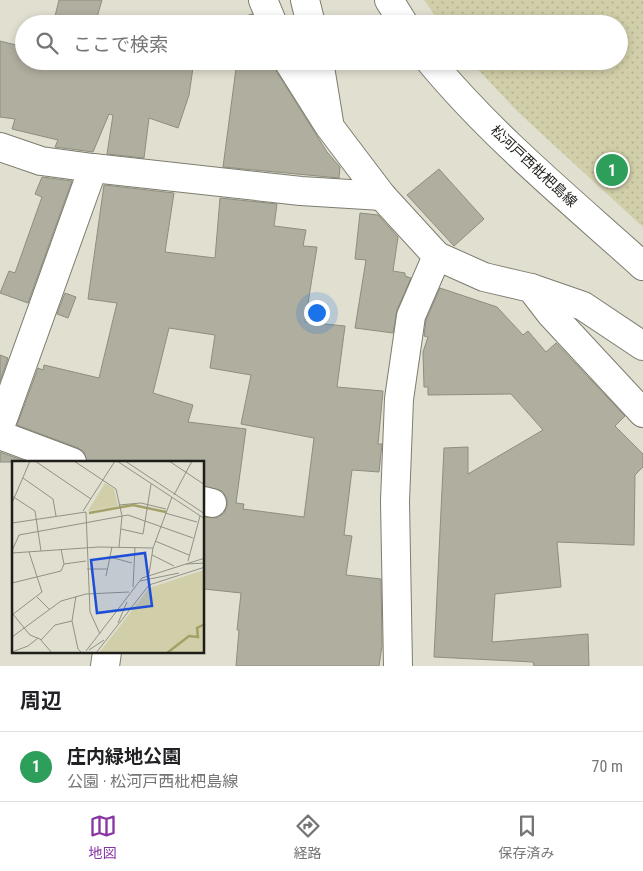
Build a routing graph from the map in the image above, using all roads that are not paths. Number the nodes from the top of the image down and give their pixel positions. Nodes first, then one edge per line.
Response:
1 (263, 0) edge
2 (305, 0) edge
3 (389, 0) edge
4 (269, 15) edge
5 (309, 15) edge
6 (398, 15) edge
7 (294, 70) edge
8 (322, 70) edge
9 (438, 70) edge
10 (329, 126) junction
11 (0, 147) edge
12 (93, 168) junction
13 (382, 196) junction
14 (438, 256) junction
15 (643, 266) edge
16 (531, 288) junction
17 (643, 346) edge
18 (643, 413) edge
19 (0, 427) edge
20 (0, 435) edge
21 (69, 461) edge
22 (398, 666) edge

1 - 4 street
2 - 5 street
3 - 6 street
7 - 10 street
8 - 10 street
9 - 15 street, 松河戸西枇杷島線
10 - 13 street
11 - 12 street
12 - 13 street
12 - 19 street
13 - 14 street
14 - 16 street
14 - 22 street
16 - 17 street
16 - 18 street
20 - 21 street

